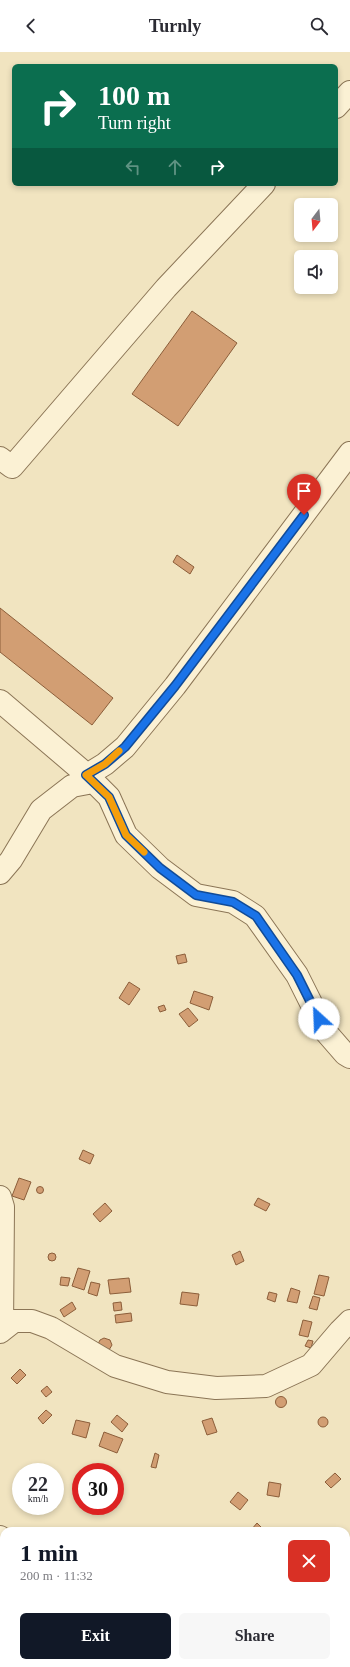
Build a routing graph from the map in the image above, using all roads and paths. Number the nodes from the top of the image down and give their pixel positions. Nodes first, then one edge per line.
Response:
1 (350, 92) edge
2 (338, 105) edge
3 (262, 186) edge
4 (350, 453) edge
5 (0, 458) edge
6 (0, 701) edge
7 (90, 779) junction
8 (0, 873) edge
9 (350, 1057) edge
10 (0, 1197) edge
11 (350, 1321) edge
12 (1, 1331) edge

1 - 2 street
3 - 5 street
4 - 7 street
6 - 7 street
7 - 8 street
7 - 9 street
10 - 12 street
11 - 12 street

